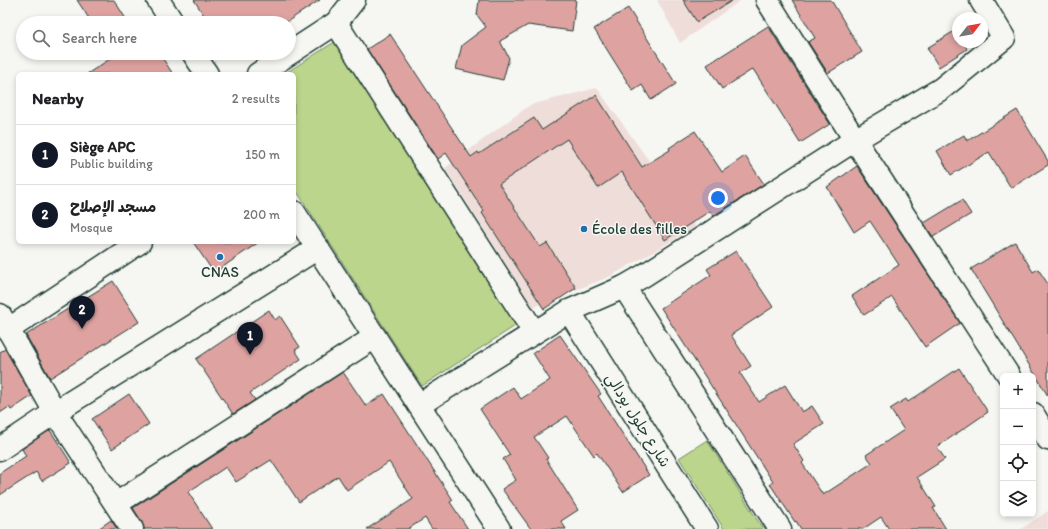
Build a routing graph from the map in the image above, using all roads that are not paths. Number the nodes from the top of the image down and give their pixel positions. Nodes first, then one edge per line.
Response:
1 (158, 0) edge
2 (354, 0) edge
3 (766, 0) edge
4 (981, 0) edge
5 (168, 16) edge
6 (336, 23) junction
7 (296, 49) edge
8 (198, 60) edge
9 (279, 60) edge
10 (206, 72) edge
11 (261, 72) edge
12 (855, 140) junction
13 (296, 215) edge
14 (137, 244) edge
15 (318, 248) junction
16 (624, 287) junction
17 (569, 311) junction
18 (4, 322) edge
19 (534, 332) junction
20 (375, 337) junction
21 (1007, 373) edge
22 (420, 405) junction
23 (55, 412) junction
24 (1036, 419) edge
25 (1048, 439) edge
26 (0, 449) edge
27 (116, 504) junction
28 (132, 529) edge
29 (499, 529) edge
30 (707, 529) edge
31 (780, 529) edge

1 - 5 street
2 - 6 street
3 - 12 street
4 - 12 street
6 - 7 street
6 - 19 street
8 - 10 street
9 - 11 street
12 - 16 street
12 - 21 street
13 - 15 street
14 - 18 street
15 - 20 street
15 - 23 street
16 - 17 street
16 - 31 street
17 - 19 street
17 - 30 street, شارع جلول بودالي
18 - 23 street
19 - 22 street
20 - 22 street
20 - 27 street
22 - 29 street
23 - 26 street
23 - 27 street
24 - 25 street
27 - 28 street

